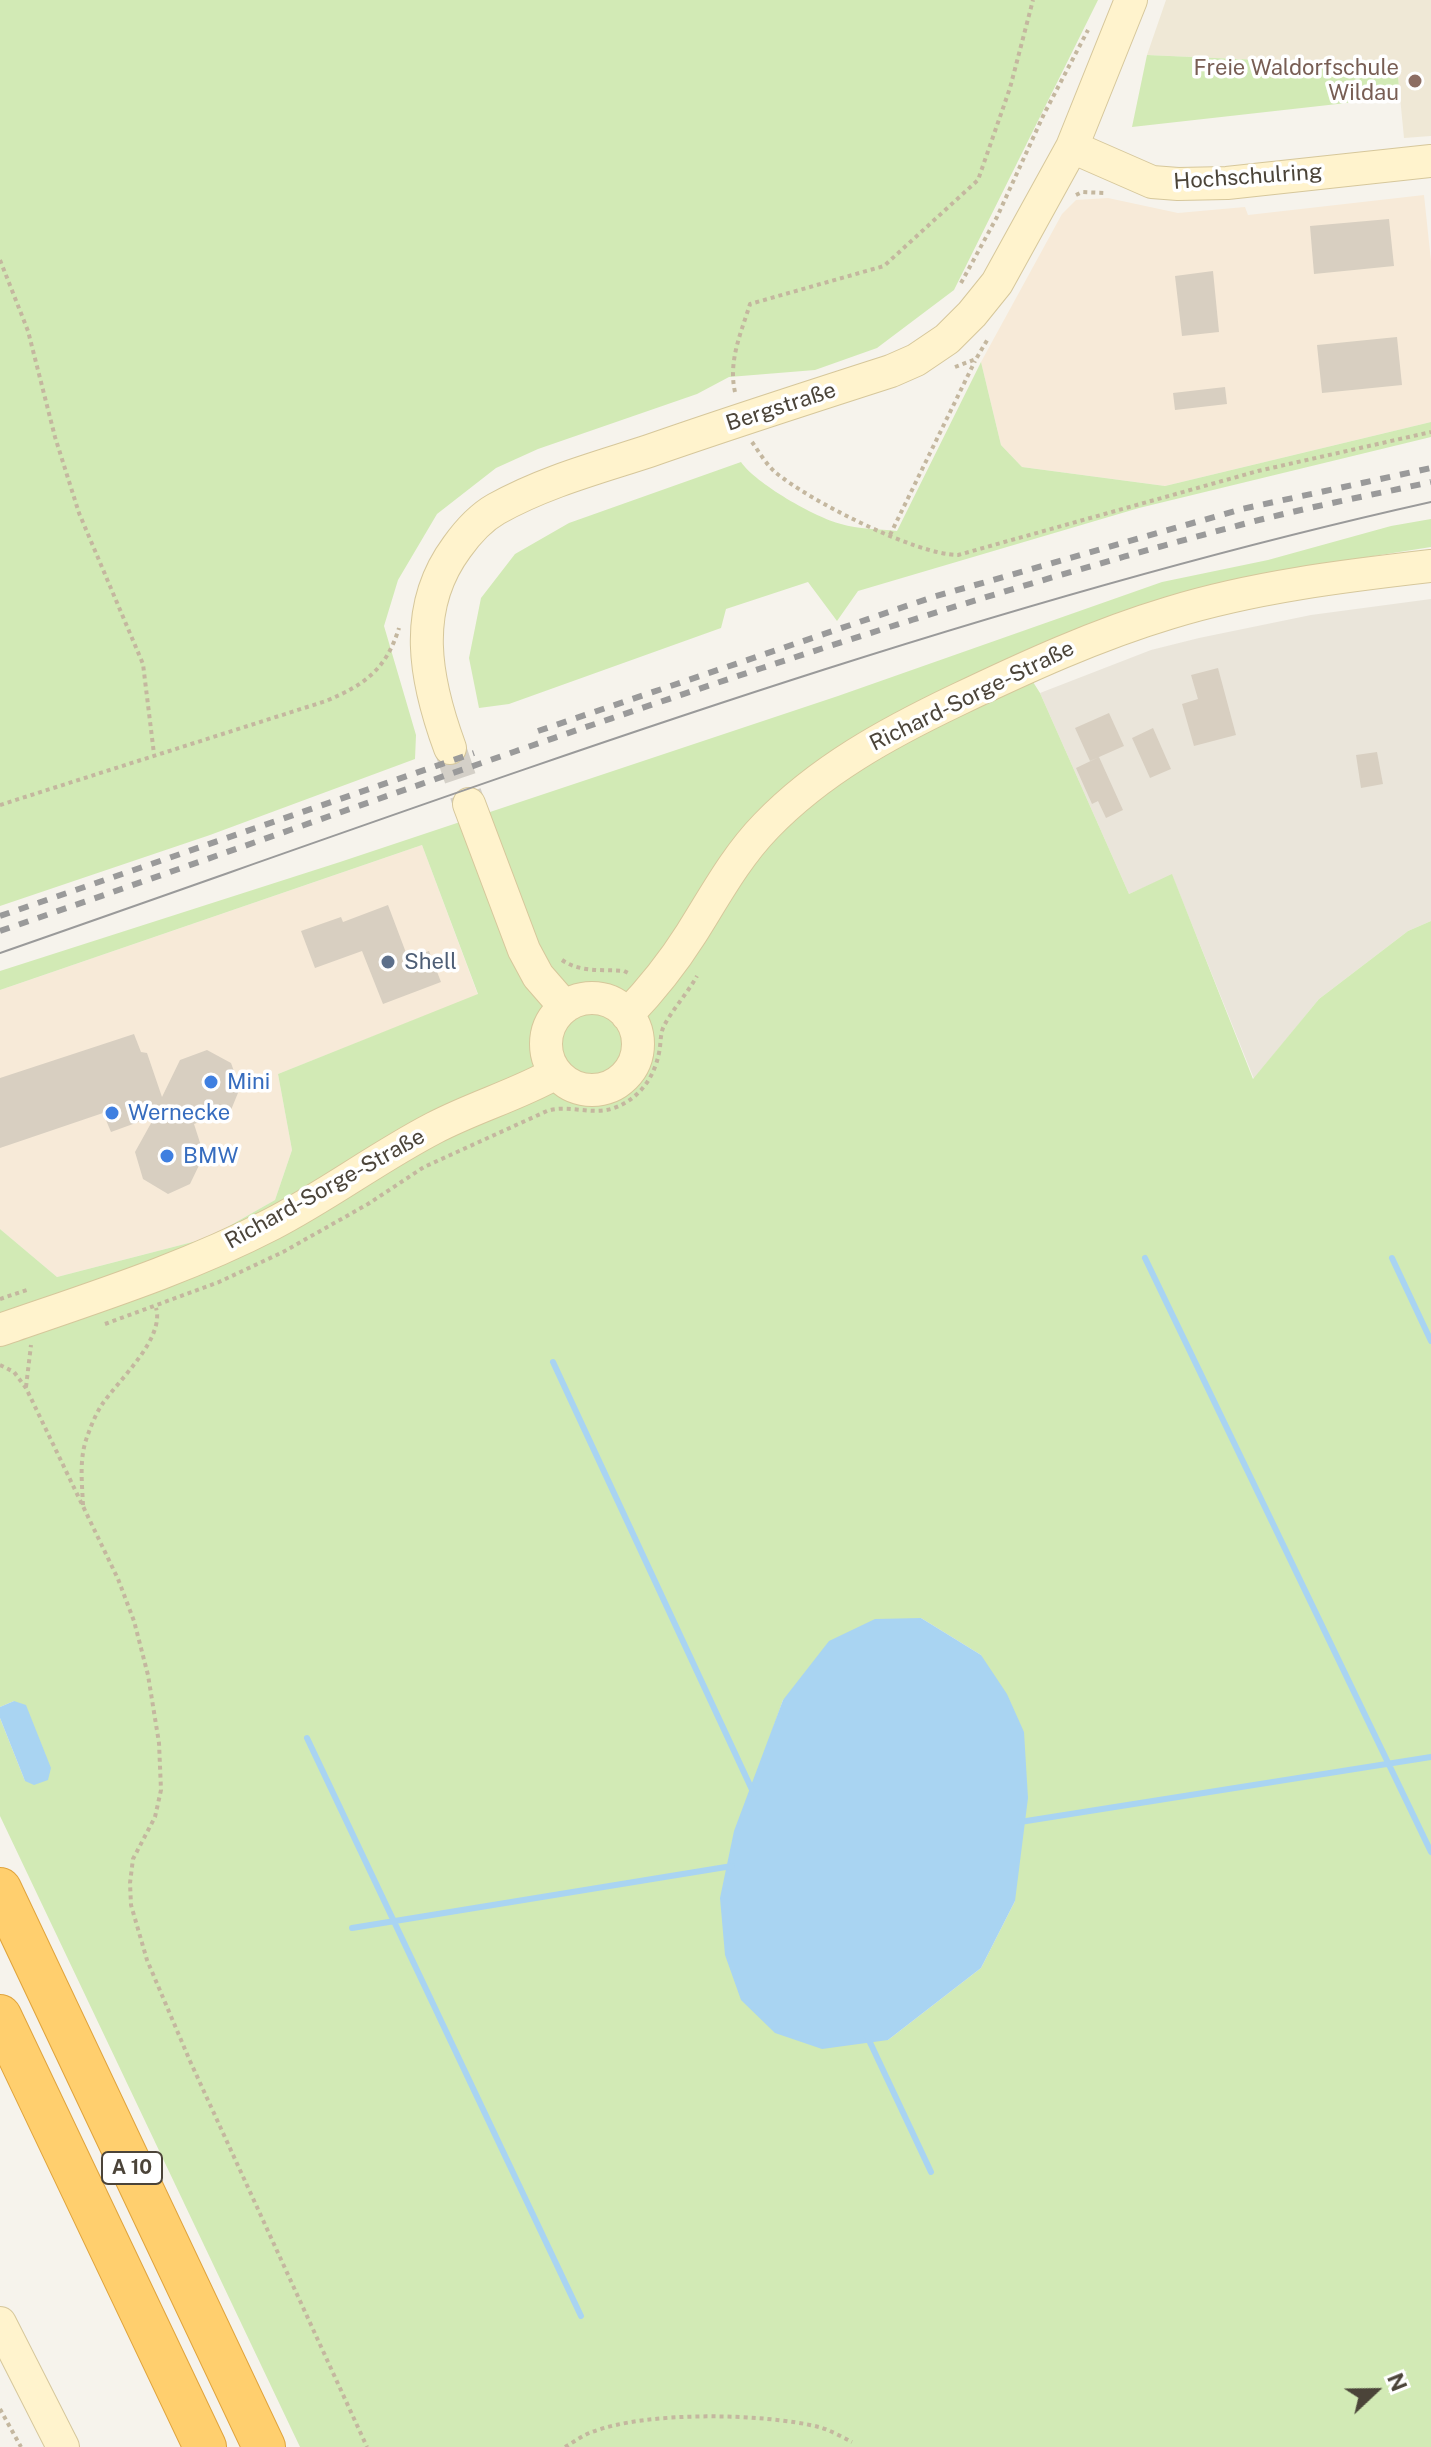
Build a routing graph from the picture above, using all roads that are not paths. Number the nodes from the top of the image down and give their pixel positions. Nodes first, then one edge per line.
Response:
1 (1131, 0) edge
2 (1072, 147) junction
3 (1431, 161) edge
4 (1431, 566) edge
5 (450, 748) tunnel mouth
6 (469, 804) tunnel mouth
7 (565, 1007) junction
8 (627, 1015) junction
9 (556, 1073) junction
10 (0, 1330) edge
11 (0, 1889) edge
12 (0, 2016) edge
13 (0, 2323) edge
14 (63, 2447) edge
15 (205, 2447) edge
16 (264, 2447) edge

1 - 2 main road, Bergstraße
2 - 3 main road, Hochschulring
2 - 5 main road, Bergstraße
4 - 8 main road, Richard-Sorge-Straße
6 - 7 main road
7 - 8 main road
7 - 9 main road
8 - 9 main road
9 - 10 main road, Richard-Sorge-Straße
11 - 16 highway, A 10
12 - 15 highway, A 10
13 - 14 main road

